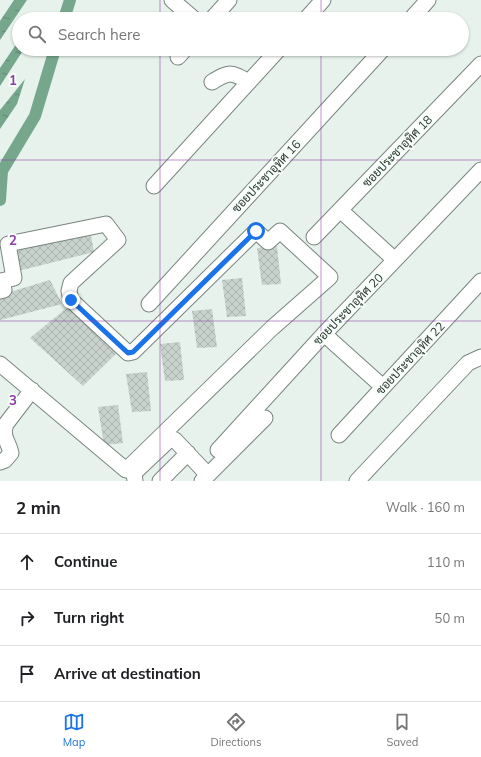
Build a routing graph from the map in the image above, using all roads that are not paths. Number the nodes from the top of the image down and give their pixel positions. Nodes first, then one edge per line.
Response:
1 (172, 0) edge
2 (228, 0) edge
3 (323, 0) edge
4 (428, 0) edge
5 (186, 12) edge
6 (218, 12) edge
7 (312, 12) edge
8 (417, 12) edge
9 (273, 56) edge
10 (377, 56) edge
11 (481, 64) edge
12 (212, 82) dead end
13 (249, 82) junction
14 (481, 170) edge
15 (154, 186) dead end
16 (340, 210) junction
17 (314, 237) dead end
18 (395, 260) junction
19 (481, 281) edge
20 (0, 291) edge
21 (149, 304) dead end
22 (324, 334) junction
23 (481, 356) edge
24 (0, 364) edge
25 (384, 387) junction
26 (32, 390) junction
27 (265, 418) dead end
28 (339, 435) dead end
29 (218, 450) dead end
30 (188, 453) junction
31 (0, 462) edge
32 (205, 478) edge
33 (135, 481) edge
34 (160, 481) edge
35 (357, 481) edge

1 - 5 street
2 - 6 street
3 - 7 street
4 - 8 street
9 - 13 street
10 - 21 street, ซอยประชาอุทิศ 16
11 - 16 street, ซอยประชาอุทิศ 18
12 - 13 street
13 - 15 street
14 - 18 street, ซอยประชาอุทิศ 20
16 - 17 street, ซอยประชาอุทิศ 18
16 - 18 street
18 - 22 street, ซอยประชาอุทิศ 20
19 - 25 street, ซอยประชาอุทิศ 22
20 - 26 street
22 - 25 street
22 - 29 street, ซอยประชาอุทิศ 20
23 - 35 street
24 - 26 street
25 - 28 street, ซอยประชาอุทิศ 22
26 - 31 street
27 - 32 street
30 - 32 street
30 - 33 street
30 - 34 street

